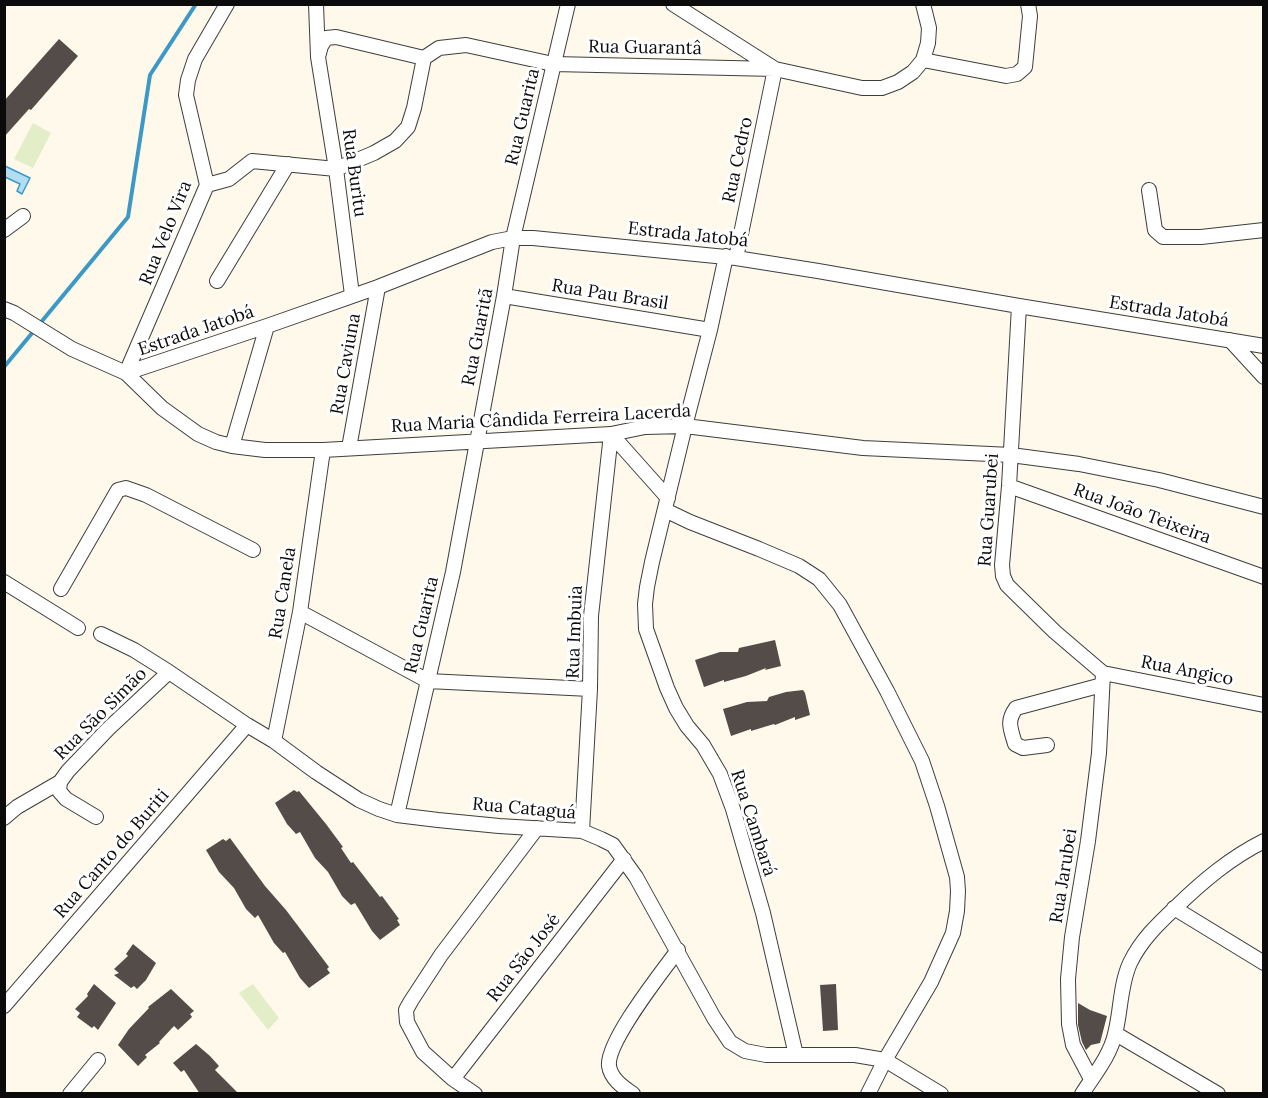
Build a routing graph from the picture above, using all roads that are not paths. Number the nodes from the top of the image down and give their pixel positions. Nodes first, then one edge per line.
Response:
1 (227, 4) edge
2 (316, 4) edge
3 (568, 4) edge
4 (674, 4) edge
5 (923, 4) edge
6 (1028, 4) edge
7 (318, 57) junction
8 (424, 58) junction
9 (923, 60) junction
10 (553, 64) junction
11 (775, 69) junction
12 (288, 164) junction
13 (336, 169) junction
14 (207, 185) junction
15 (1149, 190) dead end
16 (23, 216) dead end
17 (4, 230) edge
18 (1263, 230) edge
19 (513, 238) junction
20 (731, 257) junction
21 (217, 281) dead end
22 (378, 287) junction
23 (352, 296) junction
24 (504, 296) junction
25 (1019, 306) junction
26 (8, 315) edge
27 (267, 326) junction
28 (710, 330) junction
29 (1230, 340) junction
30 (1263, 346) edge
31 (126, 373) junction
32 (1263, 377) edge
33 (685, 426) junction
34 (611, 434) junction
35 (476, 442) junction
36 (232, 446) junction
37 (349, 448) junction
38 (322, 450) junction
39 (1011, 455) junction
40 (1009, 486) junction
41 (667, 504) junction
42 (1263, 507) edge
43 (253, 550) dead end
44 (1263, 577) edge
45 (4, 582) edge
46 (61, 589) dead end
47 (300, 612) junction
48 (78, 628) dead end
49 (101, 634) dead end
50 (169, 672) junction
51 (1103, 679) junction
52 (428, 681) junction
53 (590, 689) junction
54 (1263, 705) edge
55 (247, 725) junction
56 (274, 741) junction
57 (1047, 745) dead end
58 (60, 782) junction
59 (397, 815) junction
60 (96, 817) dead end
61 (4, 818) edge
62 (537, 828) junction
63 (582, 831) junction
64 (1263, 842) edge
65 (624, 859) junction
66 (1174, 908) junction
67 (678, 950) junction
68 (1263, 963) edge
69 (4, 1006) edge
70 (1116, 1034) junction
71 (796, 1055) junction
72 (98, 1060) dead end
73 (885, 1060) junction
74 (453, 1079) junction
75 (1091, 1080) junction
76 (70, 1094) edge
77 (475, 1094) edge
78 (633, 1094) edge
79 (868, 1094) edge
80 (941, 1094) edge
81 (1082, 1094) edge
82 (1218, 1094) edge

1 - 14 street, Rua Velo Vira
2 - 7 street, Rua Buritu
3 - 10 street, Rua Guarita
4 - 11 street
5 - 9 street
6 - 9 street
7 - 8 street
7 - 13 street, Rua Buritu
8 - 10 street, Rua Guarantâ
8 - 13 street
9 - 11 street, Rua Guarantâ
10 - 11 street, Rua Guarantâ
10 - 19 street, Rua Guarita
11 - 20 street, Rua Cedro
12 - 13 street
12 - 14 street
12 - 21 street
13 - 23 street, Rua Buritu
14 - 31 street, Rua Velo Vira
15 - 18 street
16 - 17 street
19 - 20 street, Estrada Jatobá
19 - 22 street, Estrada Jatobá
19 - 24 street, Rua Guaritã
20 - 25 street, Estrada Jatobá
20 - 28 street, Rua Cedro
22 - 23 street, Estrada Jatobá
22 - 37 street, Rua Caviuna
23 - 27 street, Estrada Jatobá
24 - 28 street, Rua Pau Brasil
24 - 35 street, Rua Guaritã
25 - 29 street, Estrada Jatobá
25 - 39 street, Rua Guarubei
26 - 31 street
27 - 31 street, Estrada Jatobá
27 - 36 street
28 - 33 street, Rua Cedro
29 - 30 street, Estrada Jatobá
29 - 32 street
31 - 36 street, Rua Maria Cândida Ferreira Lacerda
33 - 34 street, Rua Maria Cândida Ferreira Lacerda
33 - 39 street, Rua Maria Cândida Ferreira Lacerda
33 - 41 street, Rua Cambará
34 - 35 street, Rua Maria Cândida Ferreira Lacerda
34 - 41 street
34 - 53 street, Rua Imbuia
35 - 37 street, Rua Maria Cândida Ferreira Lacerda
35 - 52 street, Rua Guarita
36 - 38 street, Rua Maria Cândida Ferreira Lacerda
37 - 38 street, Rua Maria Cândida Ferreira Lacerda
38 - 47 street, Rua Canela
39 - 40 street, Rua Guarubei
39 - 42 street, Rua Maria Cândida Ferreira Lacerda
40 - 44 street, Rua João Teixeira
40 - 51 street, Rua Guarubei
41 - 71 street, Rua Cambará
41 - 73 street
43 - 46 street
45 - 48 street
47 - 52 street
47 - 56 street, Rua Canela
49 - 50 street, Rua Cataguá
50 - 55 street, Rua Cataguá
50 - 58 street, Rua São Simão
51 - 54 street, Rua Angico
51 - 57 street
51 - 75 street, Rua Jarubei
52 - 53 street
52 - 59 street, Rua Guarita
53 - 63 street, Rua Imbuia
55 - 56 street, Rua Cataguá
55 - 69 street, Rua Canto do Buriti
56 - 59 street, Rua Cataguá
58 - 60 street, Rua São Simão
58 - 61 street, Rua São Simão
59 - 62 street, Rua Cataguá
62 - 63 street, Rua Cataguá
62 - 74 street
63 - 65 street, Rua Cataguá
64 - 66 street
65 - 67 street, Rua Cataguá
65 - 74 street, Rua São José
66 - 68 street
66 - 70 street
67 - 71 street, Rua Cataguá
67 - 78 street
70 - 75 street
70 - 82 street
71 - 73 street, Rua Cataguá
72 - 76 street
73 - 79 street
73 - 80 street, Rua Cataguá
74 - 77 street
75 - 81 street

